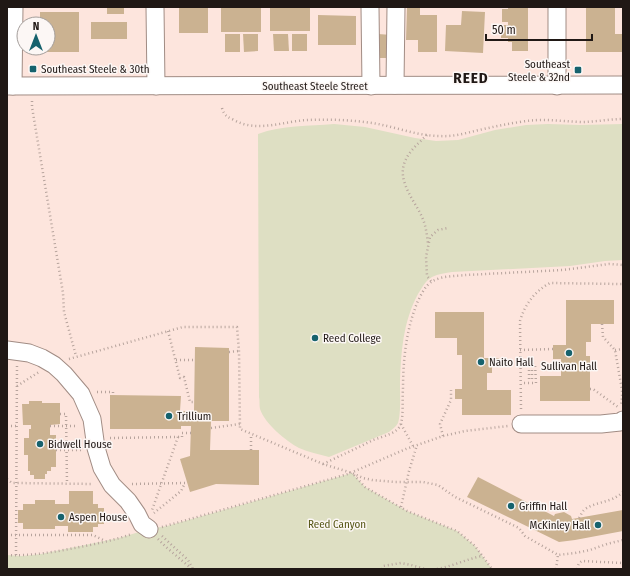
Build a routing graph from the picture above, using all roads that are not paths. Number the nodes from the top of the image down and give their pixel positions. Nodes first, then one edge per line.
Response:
1 (14, 7) edge
2 (155, 7) edge
3 (370, 7) edge
4 (396, 7) edge
5 (557, 7) edge
6 (395, 85) junction
7 (10, 86) edge
8 (156, 86) junction
9 (371, 86) junction
10 (557, 86) junction
11 (623, 86) edge
12 (12, 350) edge
13 (619, 415) edge
14 (521, 424) road end
15 (151, 531) road end

1 - 7 street
2 - 8 street
3 - 9 street
4 - 6 street
5 - 10 street
6 - 9 street, Southeast Steele Street
6 - 10 street, Southeast Steele Street
7 - 8 street, Southeast Steele Street
8 - 9 street, Southeast Steele Street
10 - 11 street, Southeast Steele Street
12 - 15 street
13 - 14 street

